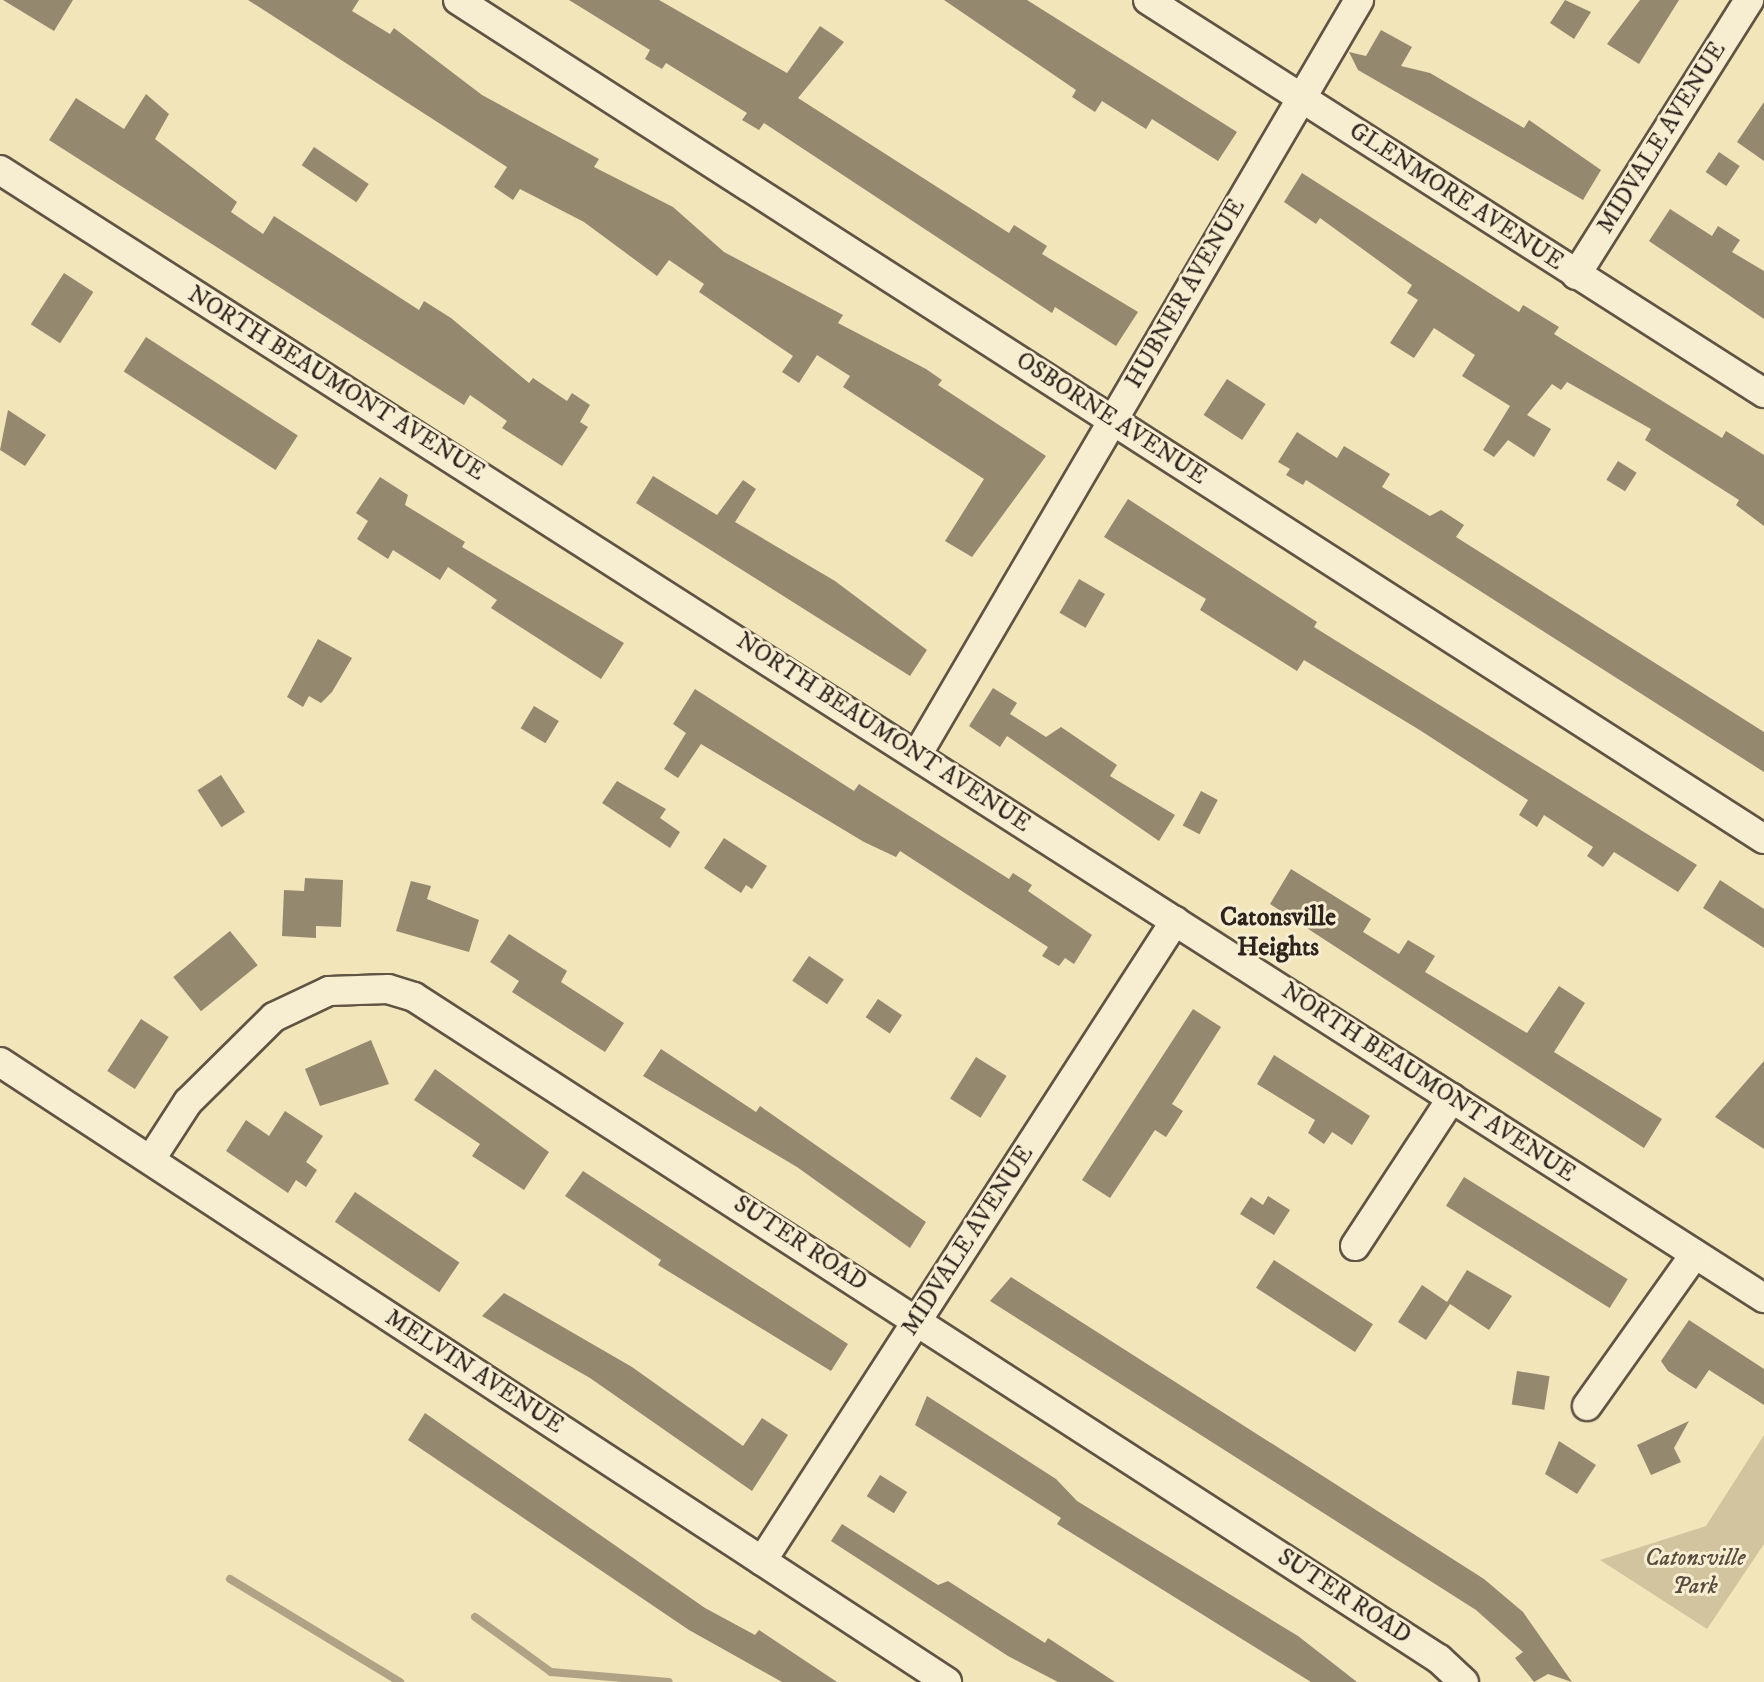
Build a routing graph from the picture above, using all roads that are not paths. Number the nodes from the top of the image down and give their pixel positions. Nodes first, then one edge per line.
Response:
1 (458, 0) edge
2 (1148, 0) edge
3 (1359, 0) edge
4 (1749, 0) edge
5 (1300, 96) junction
6 (0, 170) edge
7 (1576, 275) junction
8 (1764, 393) edge
9 (1113, 420) junction
10 (917, 755) junction
11 (1764, 839) edge
12 (1175, 921) junction
13 (0, 1062) edge
14 (1452, 1098) junction
15 (151, 1159) junction
16 (1355, 1246) dead end
17 (1695, 1254) junction
18 (1764, 1298) edge
19 (917, 1320) junction
20 (1587, 1406) dead end
21 (762, 1561) junction
22 (947, 1682) edge
23 (1464, 1682) edge

1 - 9 street, OSBORNE AVENUE
2 - 5 street, GLENMORE AVENUE
3 - 5 street, HUBNER AVENUE
4 - 7 street, MIDVALE AVENUE
5 - 7 street, GLENMORE AVENUE
5 - 9 street, HUBNER AVENUE
6 - 10 street, NORTH BEAUMONT AVENUE
7 - 8 street, GLENMORE AVENUE
9 - 10 street, HUBNER AVENUE
9 - 11 street, OSBORNE AVENUE
10 - 12 street, NORTH BEAUMONT AVENUE
12 - 14 street, NORTH BEAUMONT AVENUE
12 - 19 street, MIDVALE AVENUE
13 - 15 street, MELVIN AVENUE
14 - 16 street
14 - 17 street, NORTH BEAUMONT AVENUE
15 - 19 street, SUTER ROAD
15 - 21 street, MELVIN AVENUE
17 - 18 street, NORTH BEAUMONT AVENUE
17 - 20 street
19 - 21 street, MIDVALE AVENUE
19 - 23 street, SUTER ROAD
21 - 22 street, MELVIN AVENUE

